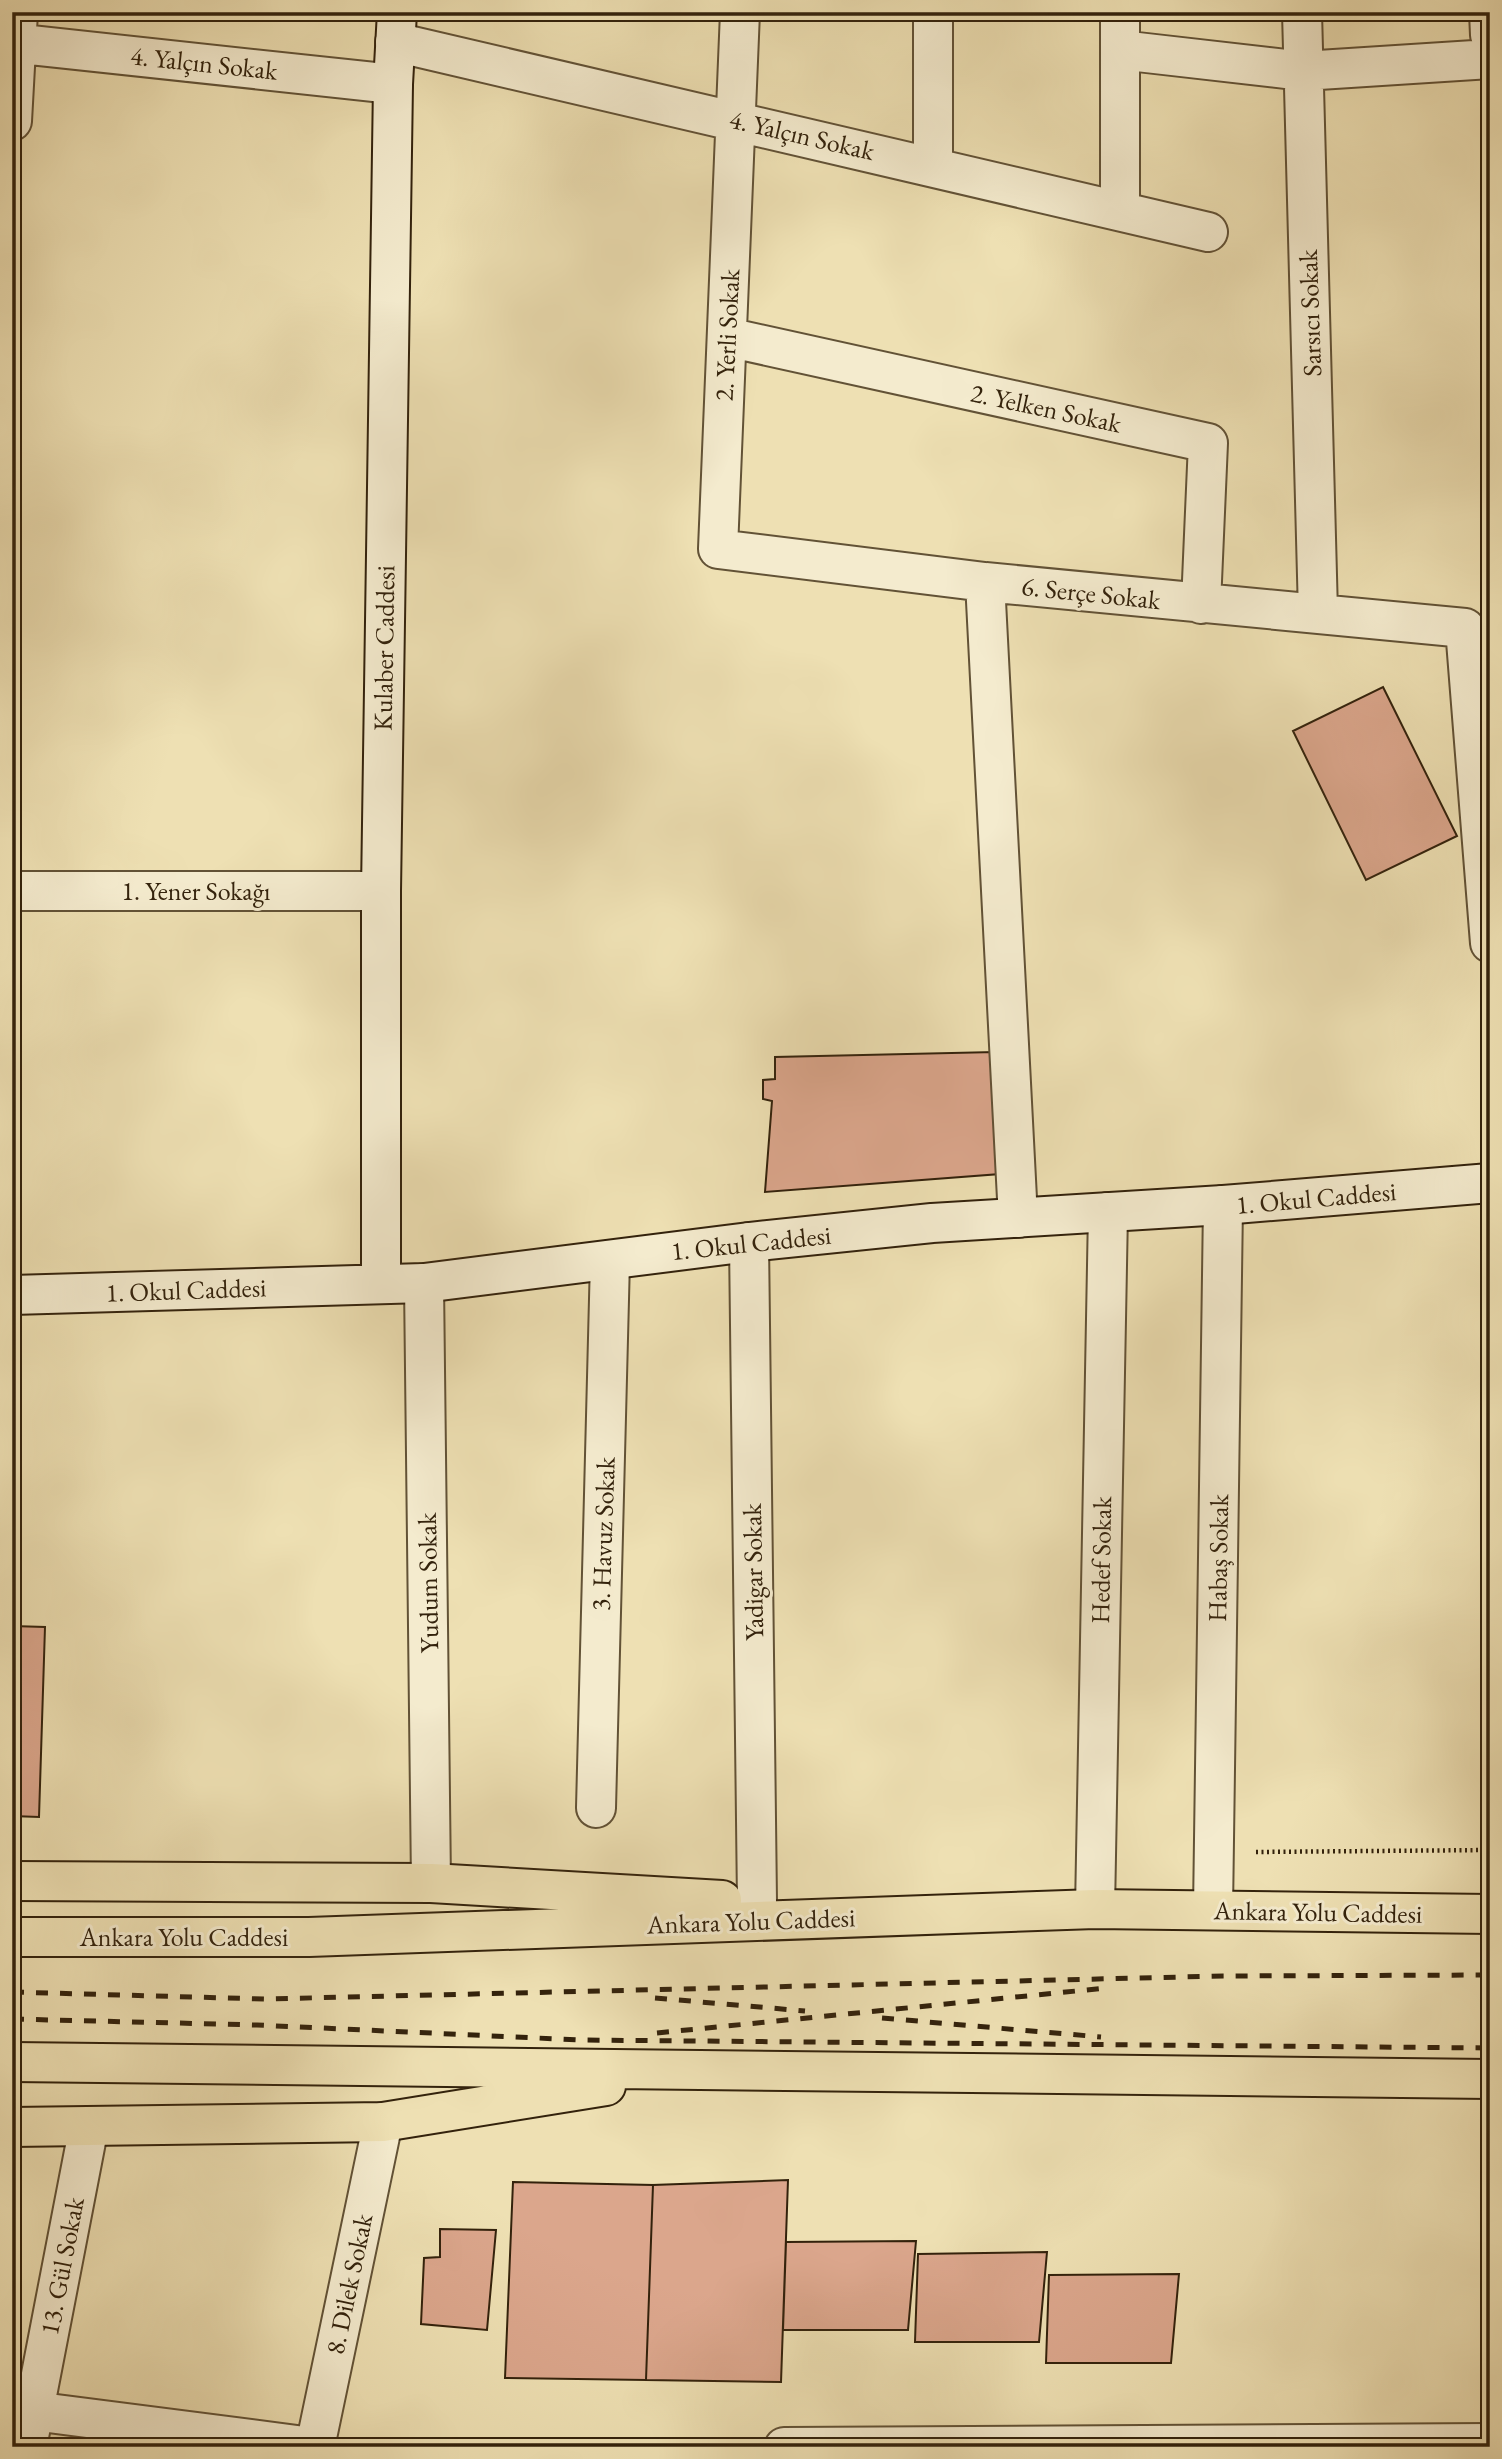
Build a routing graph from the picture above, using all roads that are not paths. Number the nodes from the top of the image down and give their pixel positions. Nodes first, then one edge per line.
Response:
1 (740, 12) edge
2 (933, 12) edge
3 (1120, 12) edge
4 (1302, 12) edge
5 (1489, 12) edge
6 (396, 27) edge
7 (15, 33) edge
8 (1490, 36) edge
9 (1120, 50) junction
10 (1490, 59) edge
11 (1303, 71) junction
12 (393, 83) junction
13 (737, 120) junction
14 (12, 121) edge
15 (933, 166) junction
16 (1120, 211) junction
17 (1208, 232) dead end
18 (727, 337) junction
19 (718, 550) joint
20 (985, 582) junction
21 (1201, 604) junction
22 (1318, 613) junction
23 (1478, 619) edge
24 (1483, 772) edge
25 (12, 891) edge
26 (381, 891) junction
27 (1490, 943) edge
28 (1490, 1183) edge
29 (1223, 1205) junction
30 (1108, 1212) junction
31 (1018, 1218) junction
32 (749, 1242) junction
33 (610, 1259) junction
34 (424, 1283) junction
35 (381, 1284) junction
36 (12, 1295) edge
37 (596, 1808) dead end
38 (12, 1881) edge
39 (431, 1883) junction
40 (757, 1902) junction
41 (1095, 1909) junction
42 (1213, 1910) junction
43 (1490, 1914) edge
44 (12, 1937) edge
45 (12, 2062) edge
46 (704, 2069) junction
47 (1490, 2079) edge
48 (383, 2122) junction
49 (89, 2126) junction
50 (12, 2127) edge
51 (30, 2429) edge
52 (1490, 2443) edge
53 (897, 2445) edge
54 (314, 2447) edge
55 (784, 2447) edge

1 - 13 street, 2. Yerli Sokak
2 - 15 street
3 - 9 street
4 - 11 street, Sarsıcı Sokak
5 - 8 street
6 - 12 street, Kulaber Caddesi
6 - 13 street, 4. Yalçın Sokak
7 - 12 street, 4. Yalçın Sokak
7 - 14 street
9 - 11 street
9 - 16 street
10 - 11 street
11 - 22 street, Sarsıcı Sokak
12 - 26 street, Kulaber Caddesi
13 - 15 street, 4. Yalçın Sokak
13 - 18 street, 2. Yerli Sokak
15 - 16 street, 4. Yalçın Sokak
16 - 17 street, 4. Yalçın Sokak
18 - 19 street, 2. Yerli Sokak
18 - 21 street, 2. Yelken Sokak
19 - 20 street, 6. Serçe Sokak
20 - 21 street, 6. Serçe Sokak
20 - 31 street
21 - 22 street, 6. Serçe Sokak
22 - 23 street, 6. Serçe Sokak
23 - 24 street
24 - 27 street
25 - 26 street, 1. Yener Sokağı
26 - 35 street, Kulaber Caddesi
28 - 29 street, 1. Okul Caddesi
29 - 30 street, 1. Okul Caddesi
29 - 42 street, Habaş Sokak
30 - 31 street, 1. Okul Caddesi
30 - 41 street, Hedef Sokak
31 - 32 street, 1. Okul Caddesi
32 - 33 street, 1. Okul Caddesi
32 - 40 street, Yadigar Sokak
33 - 34 street, 1. Okul Caddesi
33 - 37 street, 3. Havuz Sokak
34 - 35 street, 1. Okul Caddesi
34 - 39 street, Yudum Sokak
35 - 36 street, 1. Okul Caddesi
38 - 39 highway
39 - 40 highway
40 - 41 highway
41 - 42 highway, Ankara Yolu Caddesi
41 - 44 highway, Ankara Yolu Caddesi
42 - 43 highway, Ankara Yolu Caddesi
45 - 46 highway
46 - 47 highway
46 - 48 highway
48 - 49 highway
48 - 54 street, 8. Dilek Sokak
49 - 50 highway
49 - 51 street, 13. Gül Sokak
51 - 54 street
52 - 53 street
53 - 55 street

